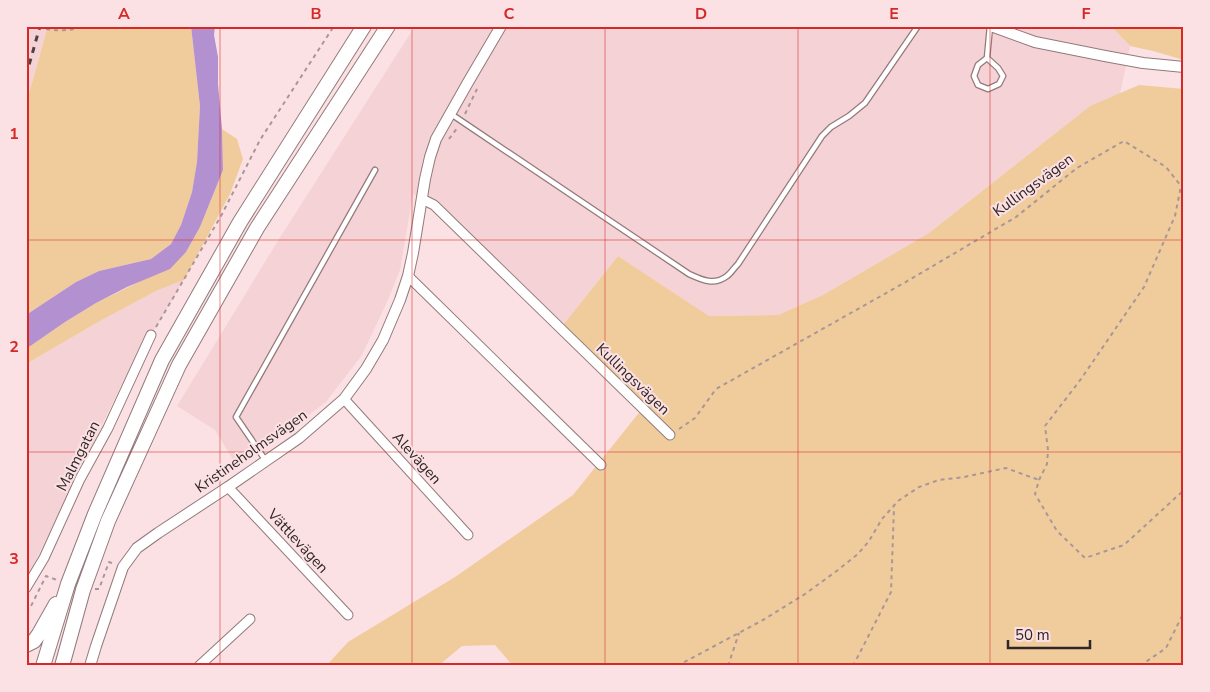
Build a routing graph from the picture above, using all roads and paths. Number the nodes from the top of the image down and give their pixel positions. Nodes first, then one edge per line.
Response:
1 (84, 26) edge
2 (364, 26) edge
3 (388, 26) edge
4 (501, 26) edge
5 (918, 26) edge
6 (990, 26) edge
7 (334, 27) edge
8 (46, 29) dead end
9 (987, 58) junction
10 (1184, 67) edge
11 (480, 83) dead end
12 (450, 114) junction
13 (462, 121) junction
14 (447, 142) dead end
15 (375, 170) dead end
16 (1184, 182) edge
17 (1181, 186) junction
18 (422, 199) junction
19 (408, 276) junction
20 (151, 335) joint
21 (344, 399) junction
22 (670, 435) joint
23 (266, 461) junction
24 (601, 465) dead end
25 (1039, 480) junction
26 (228, 487) junction
27 (1184, 490) edge
28 (894, 506) junction
29 (468, 535) dead end
30 (123, 567) junction
31 (62, 582) junction
32 (26, 588) edge
33 (95, 589) dead end
34 (26, 612) edge
35 (1184, 612) edge
36 (348, 615) dead end
37 (250, 619) dead end
38 (739, 633) junction
39 (26, 645) edge
40 (44, 666) edge
41 (62, 666) edge
42 (90, 666) edge
43 (199, 666) edge
44 (677, 666) edge
45 (728, 666) edge
46 (854, 666) edge
47 (1140, 666) edge

1 - 8 path
2 - 31 highway
3 - 41 highway
4 - 12 street, Kristineholmsvägen
5 - 13 lane
6 - 9 lane
6 - 10 street
7 - 20 path
9 - 9 lane
11 - 13 path
12 - 13 lane
12 - 18 street, Kristineholmsvägen
13 - 14 path
15 - 23 lane
16 - 17 path
17 - 22 path, Kullingsvägen
17 - 25 path
18 - 19 street, Kristineholmsvägen
18 - 22 street, Kullingsvägen
19 - 21 street, Kristineholmsvägen
19 - 24 street
20 - 32 street, Malmgatan
21 - 23 street, Kristineholmsvägen
21 - 29 street, Alevägen
23 - 26 street, Kristineholmsvägen
25 - 27 path
25 - 28 path
26 - 30 street, Kristineholmsvägen
26 - 36 street, Vättlevägen
28 - 38 path
28 - 46 path
30 - 33 path
30 - 42 street, Kristineholmsvägen
31 - 34 path
31 - 39 highway
31 - 40 highway
35 - 47 path
37 - 43 street
38 - 44 path
38 - 45 path

